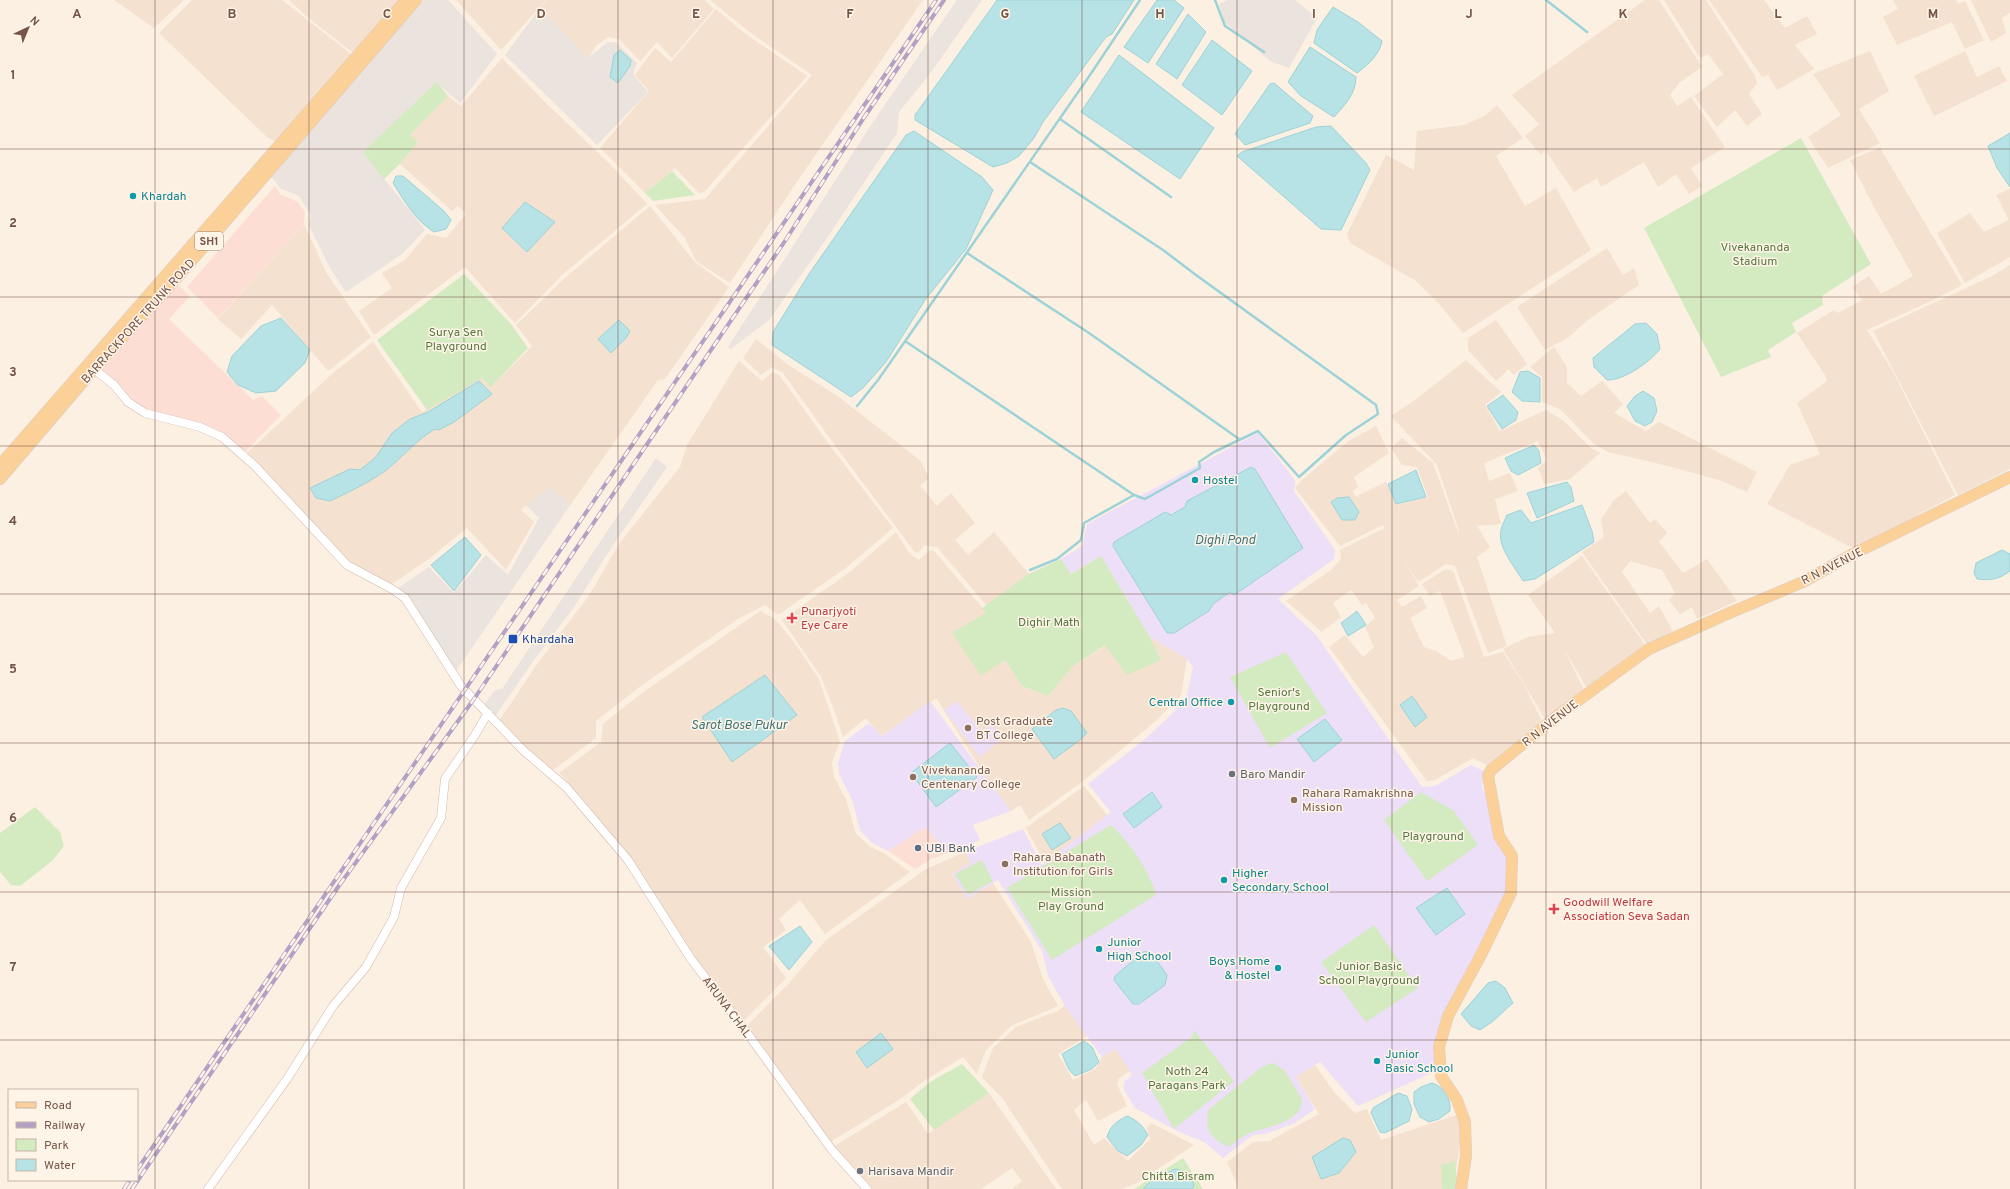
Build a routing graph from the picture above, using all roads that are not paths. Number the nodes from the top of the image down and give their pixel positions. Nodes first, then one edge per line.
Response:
1 (406, 0) edge
2 (416, 0) edge
3 (91, 366) junction
4 (0, 465) edge
5 (2010, 477) edge
6 (0, 479) edge
7 (488, 713) junction
8 (208, 1189) edge
9 (866, 1189) edge
10 (1461, 1189) edge

1 - 3 main road, BARRACKPORE TRUNK ROAD / SH1
2 - 3 main road, BARRACKPORE TRUNK ROAD / SH1
3 - 4 main road, BARRACKPORE TRUNK ROAD / SH1
3 - 6 main road, BARRACKPORE TRUNK ROAD / SH1
3 - 7 street, ARUNA CHAL
5 - 10 main road, R N AVENUE
7 - 8 street
7 - 9 street, ARUNA CHAL

